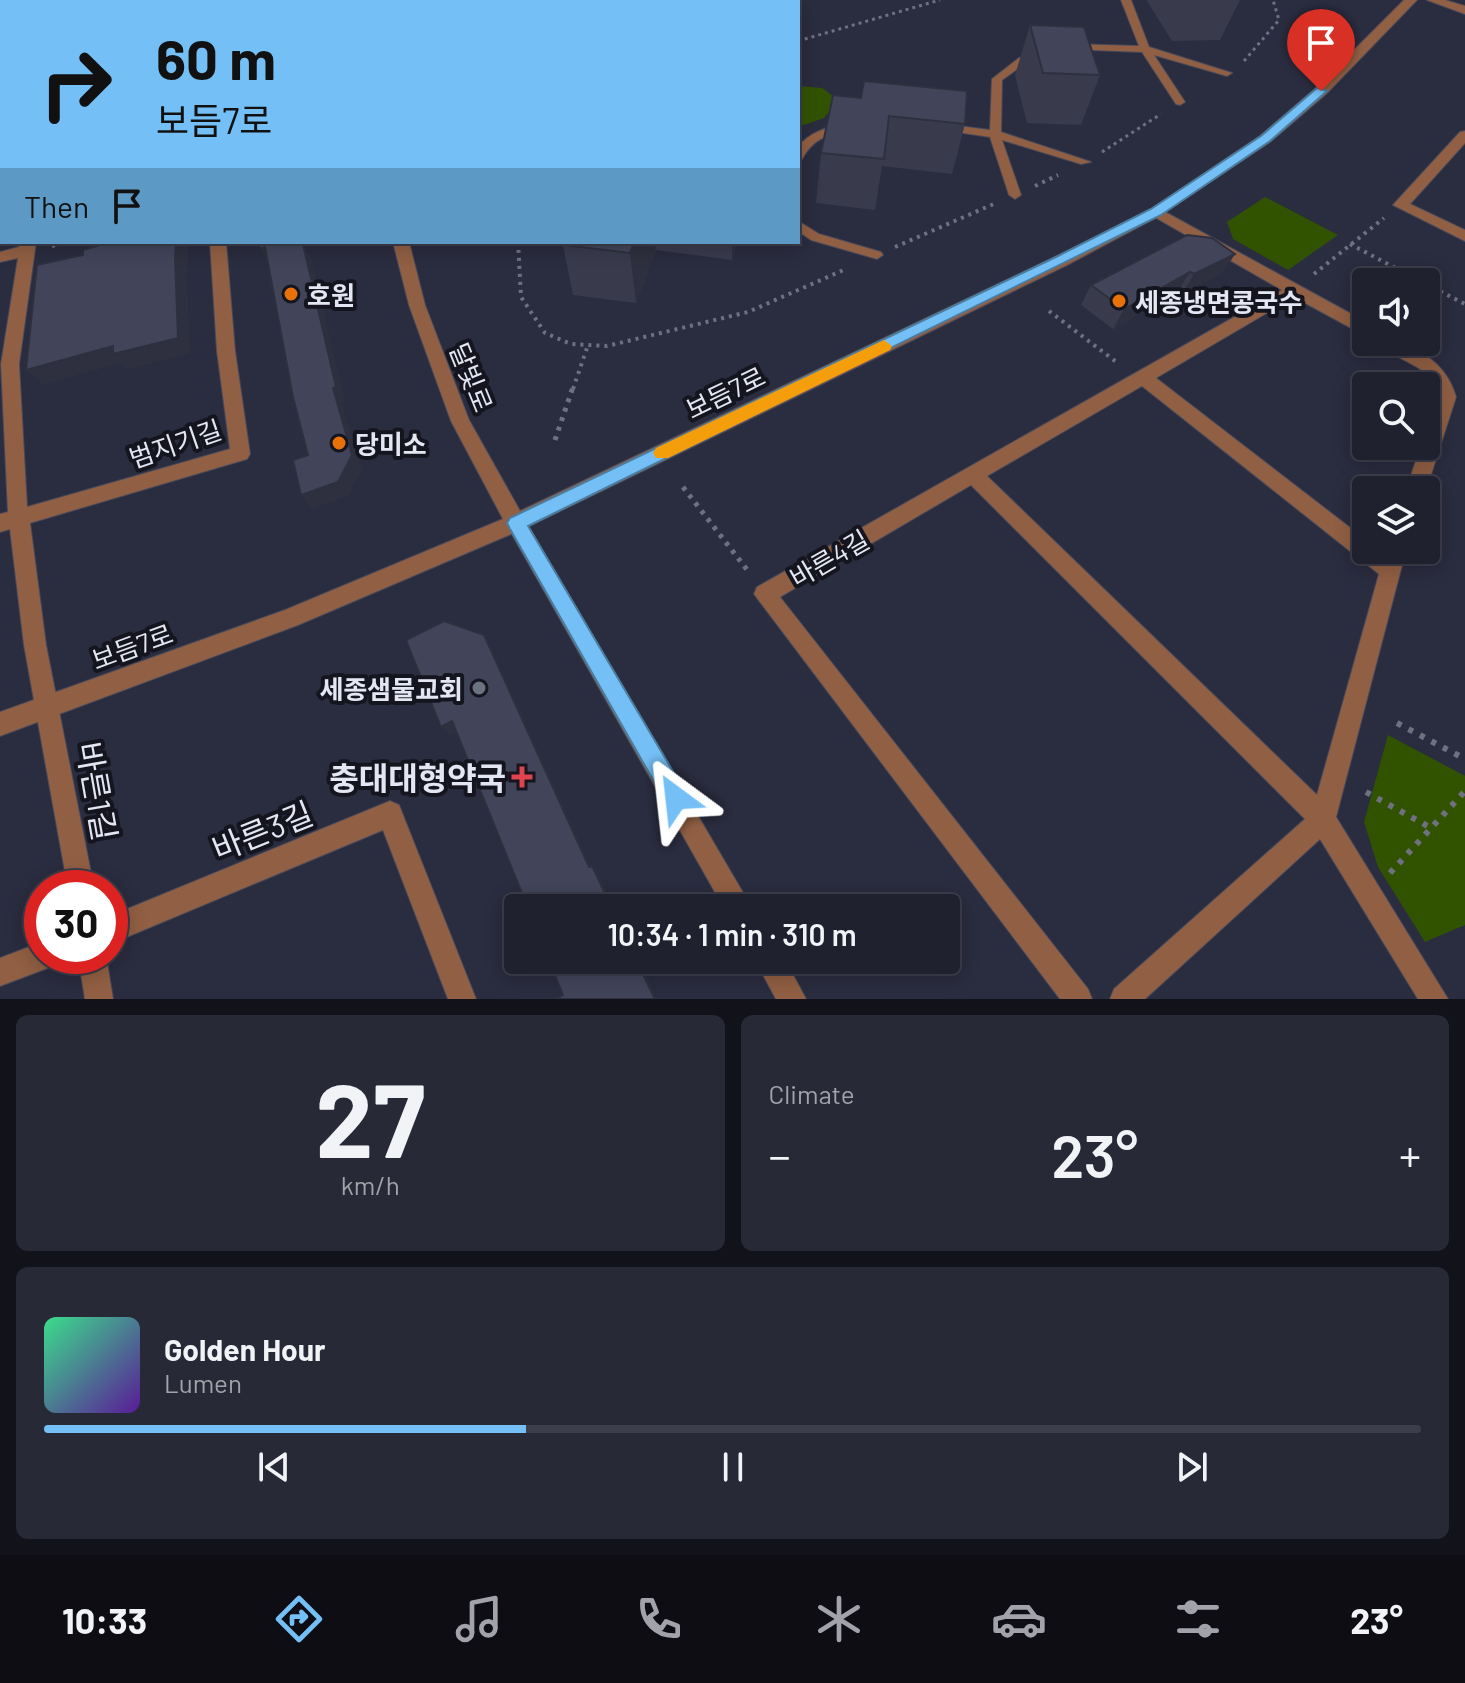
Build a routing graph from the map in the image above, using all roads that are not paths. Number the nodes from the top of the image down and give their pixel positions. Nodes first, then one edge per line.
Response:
1 (1126, 0) edge
2 (1411, 0) edge
3 (1433, 0) edge
4 (1465, 10) edge
5 (1062, 49) edge
6 (1145, 49) junction
7 (1049, 53) edge
8 (1227, 73) road end
9 (1180, 102) road end
10 (930, 125) edge
11 (854, 127) edge
12 (995, 134) junction
13 (1463, 141) edge
14 (800, 151) edge
15 (1085, 162) road end
16 (1015, 195) road end
17 (1156, 212) junction
18 (800, 226) edge
19 (1465, 236) edge
20 (218, 244) edge
21 (402, 244) edge
22 (27, 246) edge
23 (877, 255) road end
24 (0, 257) edge
25 (1294, 290) junction
26 (1352, 322) edge
27 (1410, 356) edge
28 (1135, 374) junction
29 (973, 475) junction
30 (1421, 476) edge
31 (20, 518) junction
32 (0, 523) edge
33 (516, 523) junction
34 (1352, 530) edge
35 (1392, 564) edge
36 (48, 706) junction
37 (0, 724) edge
38 (1323, 819) junction
39 (78, 870) edge
40 (731, 894) edge
41 (128, 923) edge
42 (24, 963) edge
43 (0, 972) edge
44 (95, 974) edge
45 (777, 974) edge
46 (99, 999) edge
47 (462, 999) edge
48 (792, 999) edge
49 (1078, 999) edge
50 (1124, 999) edge
51 (1434, 999) edge

1 - 6 lane
2 - 17 street, 보듬7로
3 - 4 street
5 - 6 lane
6 - 8 lane
6 - 9 lane
7 - 12 lane
10 - 12 lane
11 - 14 lane
12 - 15 lane
12 - 16 lane
13 - 19 street
17 - 25 street
17 - 33 street, 보듬7로
18 - 23 lane
20 - 31 street, 범지기길
21 - 33 street, 달빛로
22 - 24 street
22 - 31 street
25 - 26 street
25 - 28 street, 바른4길
27 - 30 street
28 - 29 street, 바른4길
28 - 34 street
29 - 38 street
29 - 49 street, 바른4길
31 - 32 street, 범지기길
31 - 36 street
33 - 36 street, 보듬7로
33 - 40 street, 달빛로
35 - 38 street
36 - 37 street, 보듬7로
36 - 39 street, 바른1길
38 - 50 street
38 - 51 street
41 - 47 street, 바른3길
42 - 43 street
44 - 46 street
45 - 48 street

